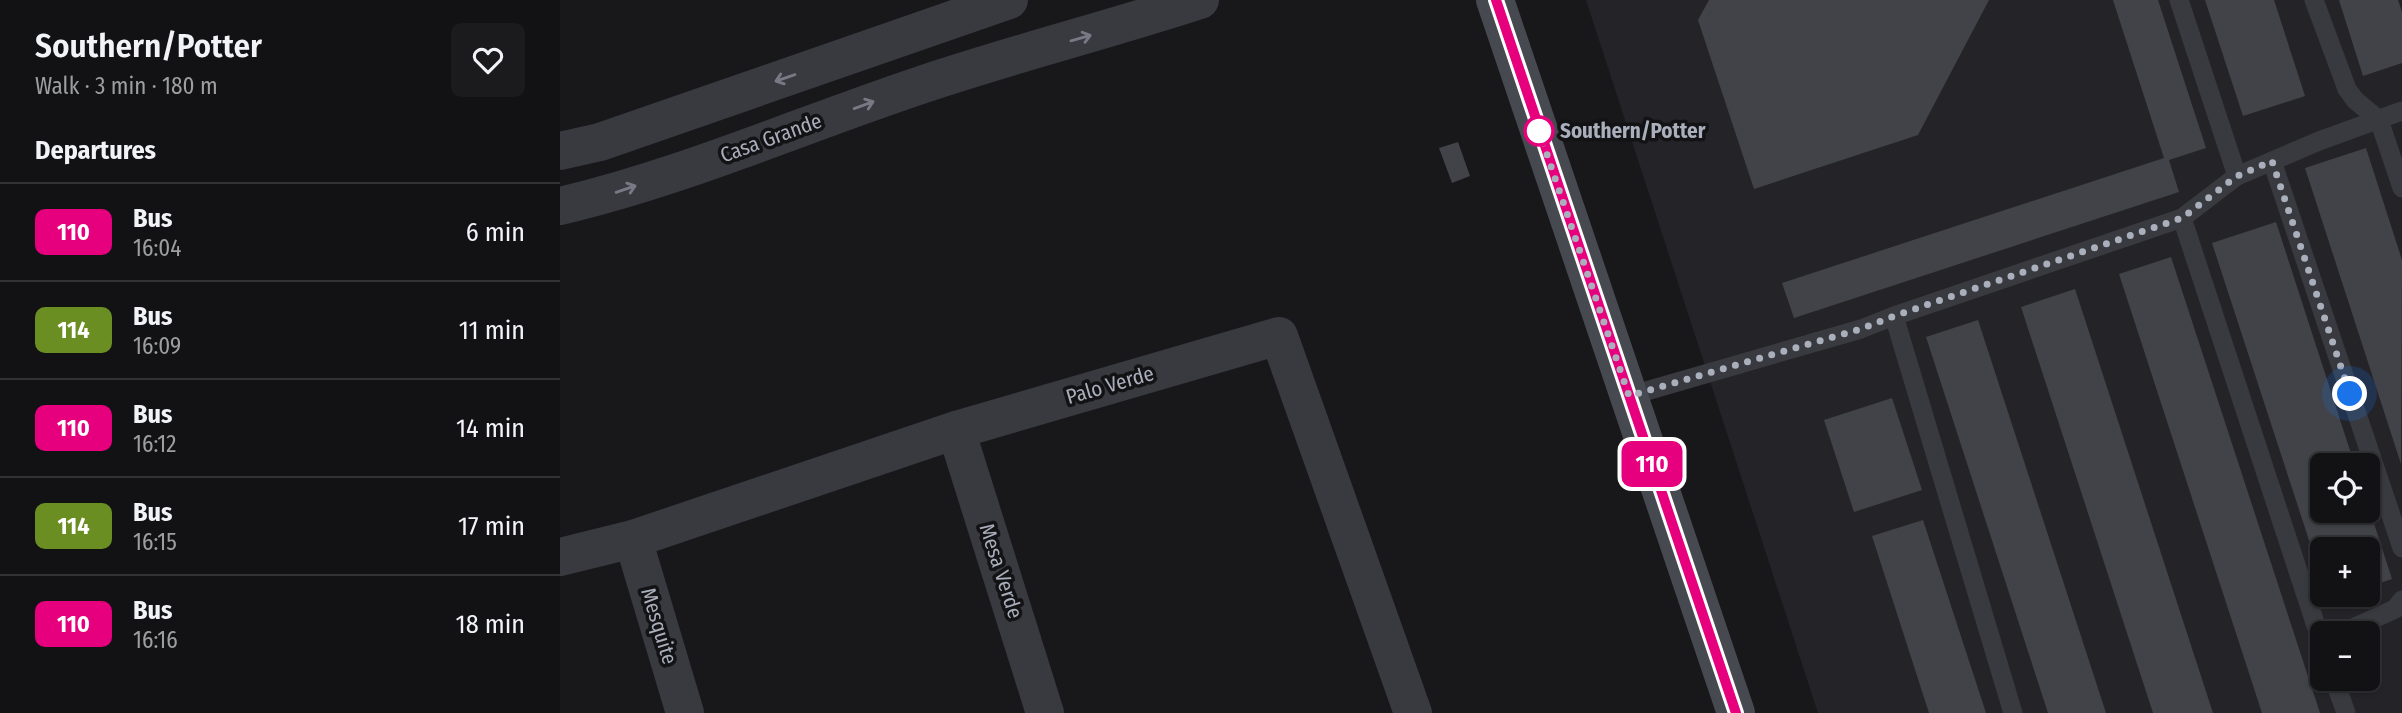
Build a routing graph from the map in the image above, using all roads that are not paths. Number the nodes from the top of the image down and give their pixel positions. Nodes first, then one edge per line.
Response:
1 (1009, 0) edge
2 (1200, 0) edge
3 (1496, 0) edge
4 (2179, 0) edge
5 (2314, 0) edge
6 (963, 8) edge
7 (981, 66) junction
8 (2402, 111) edge
9 (2379, 120) junction
10 (560, 151) edge
11 (2272, 161) junction
12 (2237, 176) junction
13 (2402, 188) edge
14 (560, 206) edge
15 (2182, 218) junction
16 (1894, 316) junction
17 (1629, 396) junction
18 (956, 430) junction
19 (633, 539) junction
20 (2402, 548) edge
21 (560, 558) edge
22 (2402, 600) edge
23 (2315, 621) edge
24 (2369, 621) edge
25 (2338, 691) edge
26 (685, 713) edge
27 (1045, 713) edge
28 (1413, 713) edge
29 (1736, 713) edge
30 (2013, 713) edge
31 (2346, 713) edge

1 - 6 street
7 -> 2 street, Casa Grande
3 - 17 main road
4 - 12 lane
5 - 9 lane
6 - 7 street
6 -> 10 street
14 -> 7 street, Casa Grande
8 - 9 lane
9 - 11 lane
9 - 13 lane
11 - 12 lane
11 - 20 lane
12 - 15 lane
15 - 16 lane
15 - 23 lane
16 - 17 lane
16 - 30 lane
17 - 29 main road
18 - 19 street, Palo Verde
18 - 27 street, Mesa Verde
18 - 28 street, Palo Verde
19 - 21 street, Palo Verde
19 - 26 street, Mesquite
22 - 24 lane
25 - 31 lane

